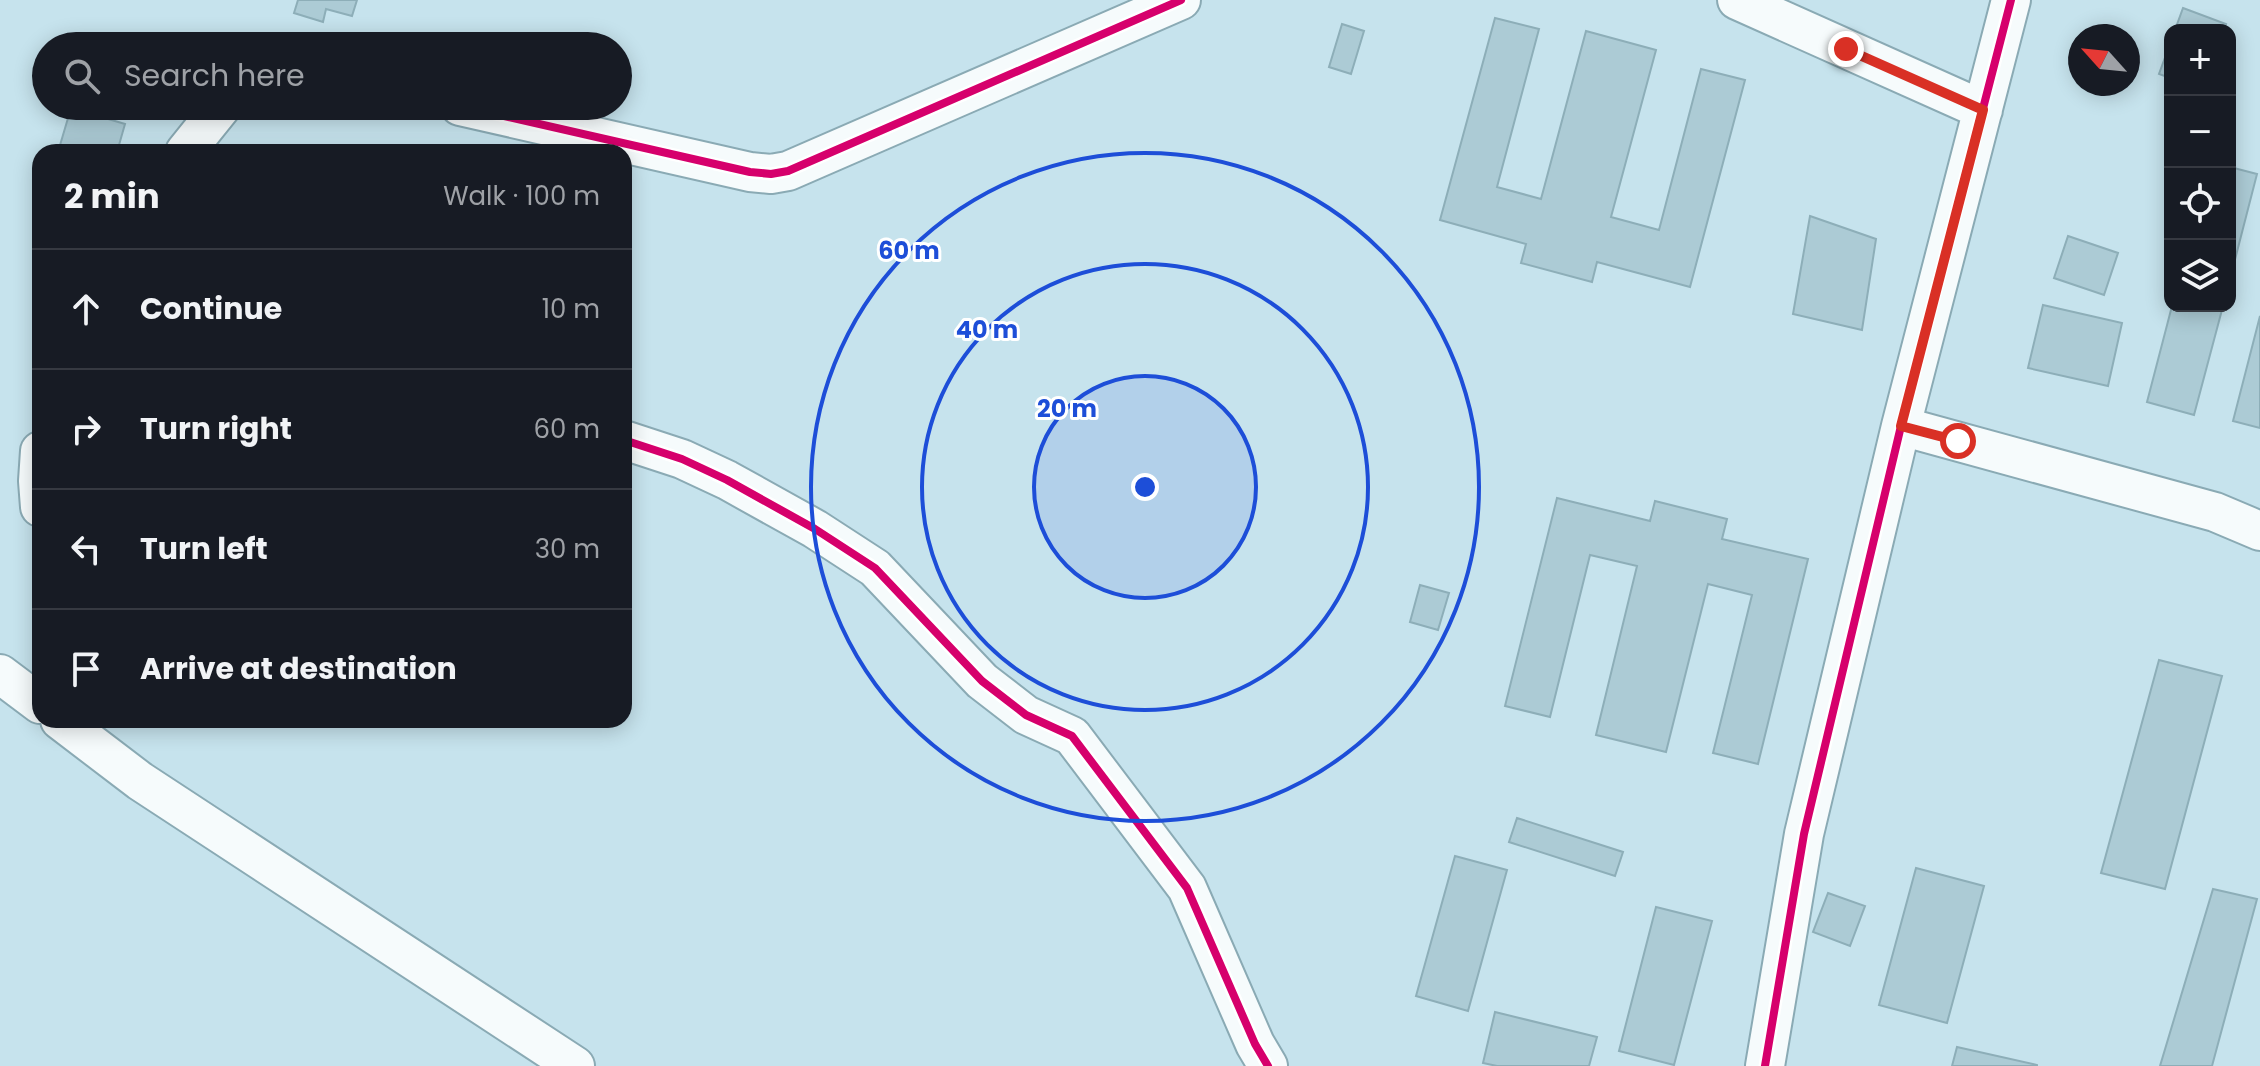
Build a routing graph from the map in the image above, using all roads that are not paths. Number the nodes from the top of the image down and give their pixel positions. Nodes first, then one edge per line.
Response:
1 (1181, 0) edge
2 (1737, 0) edge
3 (2011, 0) edge
4 (1983, 110) junction
5 (211, 120) edge
6 (522, 120) edge
7 (191, 144) edge
8 (627, 144) edge
9 (632, 145) edge
10 (1901, 426) junction
11 (632, 443) edge
12 (2260, 531) edge
13 (0, 674) edge
14 (32, 698) edge
15 (70, 728) edge
16 (575, 1066) edge
17 (1268, 1066) edge
18 (1765, 1066) edge

1 - 9 street
2 - 4 street
3 - 4 street
4 - 10 street
5 - 7 street
6 - 8 street
10 - 12 street
10 - 18 street
11 - 17 street
13 - 14 street
15 - 16 street

